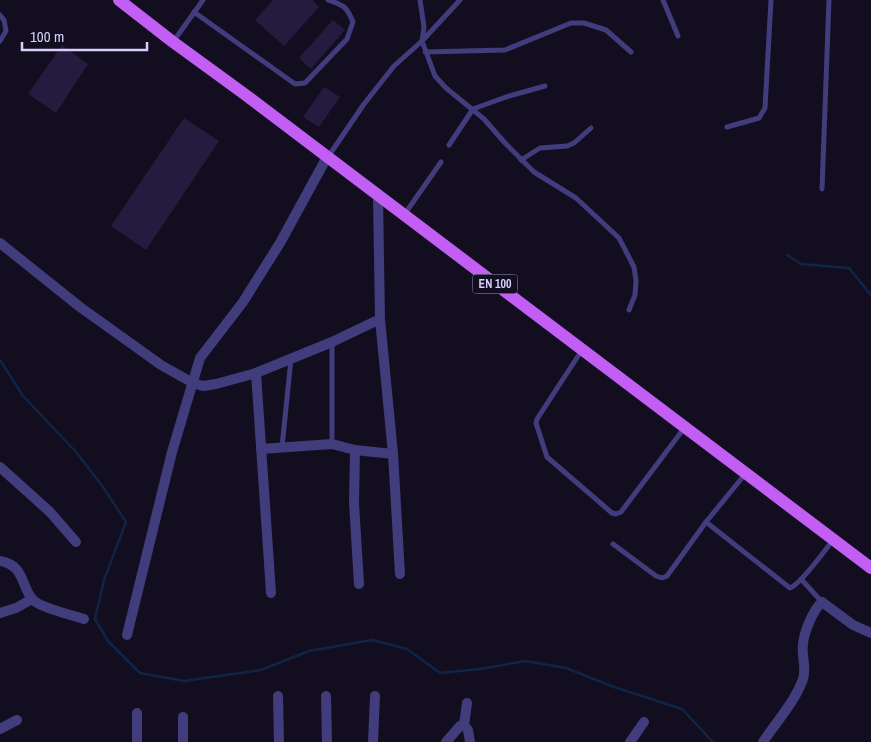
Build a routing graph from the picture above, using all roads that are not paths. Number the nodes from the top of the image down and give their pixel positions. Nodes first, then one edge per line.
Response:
1 (119, 0) edge
2 (203, 0) edge
3 (328, 0) edge
4 (420, 0) edge
5 (460, 0) edge
6 (663, 0) edge
7 (771, 0) edge
8 (829, 0) edge
9 (194, 12) junction
10 (0, 15) edge
11 (678, 36) dead end
12 (0, 40) edge
13 (422, 41) junction
14 (173, 42) junction
15 (425, 52) junction
16 (631, 52) dead end
17 (545, 86) dead end
18 (473, 109) junction
19 (727, 126) dead end
20 (591, 128) dead end
21 (449, 145) dead end
22 (327, 157) junction
23 (520, 160) junction
24 (441, 162) dead end
25 (822, 189) dead end
26 (378, 196) junction
27 (404, 216) junction
28 (2, 247) edge
29 (629, 310) dead end
30 (380, 319) junction
31 (332, 342) junction
32 (583, 350) junction
33 (291, 358) junction
34 (256, 372) junction
35 (193, 382) junction
36 (685, 427) junction
37 (332, 444) junction
38 (282, 447) junction
39 (262, 449) junction
40 (354, 450) junction
41 (393, 454) junction
42 (0, 468) edge
43 (746, 473) junction
44 (706, 522) junction
45 (834, 539) junction
46 (76, 542) dead end
47 (613, 544) dead end
48 (0, 561) edge
49 (871, 568) edge
50 (400, 574) dead end
51 (801, 579) junction
52 (359, 584) dead end
53 (271, 593) dead end
54 (32, 599) junction
55 (822, 602) junction
56 (0, 613) edge
57 (84, 619) dead end
58 (871, 633) edge
59 (127, 635) dead end
60 (278, 696) dead end
61 (326, 696) dead end
62 (375, 696) dead end
63 (467, 703) dead end
64 (137, 714) dead end
65 (183, 717) dead end
66 (17, 720) dead end
67 (644, 722) dead end
68 (464, 725) junction
69 (0, 728) edge
70 (137, 742) edge
71 (183, 742) edge
72 (279, 742) edge
73 (327, 742) edge
74 (373, 742) edge
75 (446, 742) edge
76 (470, 742) edge
77 (630, 742) edge
78 (763, 742) edge

1 - 14 main road, EN 100
2 - 9 lane
3 - 9 lane
4 - 13 lane
5 - 13 lane
6 - 11 lane
7 - 19 lane
8 - 25 lane
9 - 14 lane
10 - 12 lane
13 - 15 lane
13 - 22 lane
14 - 22 main road, EN 100
15 - 16 lane
15 - 18 lane
17 - 18 lane
18 - 21 lane
18 - 23 lane
20 - 23 lane
22 - 26 main road, EN 100
22 - 35 street
23 - 29 lane
24 - 27 lane
26 - 27 main road, EN 100
26 - 30 street
27 - 32 main road, EN 100
28 - 35 street
30 - 31 street
30 - 41 street
31 - 33 street
31 - 37 lane
32 - 36 main road, EN 100
32 - 36 lane
33 - 34 street
33 - 38 lane
34 - 35 street
34 - 39 street
35 - 59 street
36 - 43 main road, EN 100
37 - 38 street
37 - 40 street
38 - 39 street
39 - 53 street
40 - 41 street
40 - 52 street
41 - 50 street
42 - 46 street
43 - 44 lane
43 - 45 main road, EN 100
44 - 47 lane
44 - 51 lane
45 - 49 main road, EN 100
45 - 51 lane
48 - 54 street
51 - 55 lane
54 - 56 street
54 - 57 street
55 - 58 street
55 - 78 street
60 - 72 street
61 - 73 street
62 - 74 street
63 - 68 street
64 - 70 street
65 - 71 street
66 - 69 street
67 - 77 street
68 - 75 street
68 - 76 street

